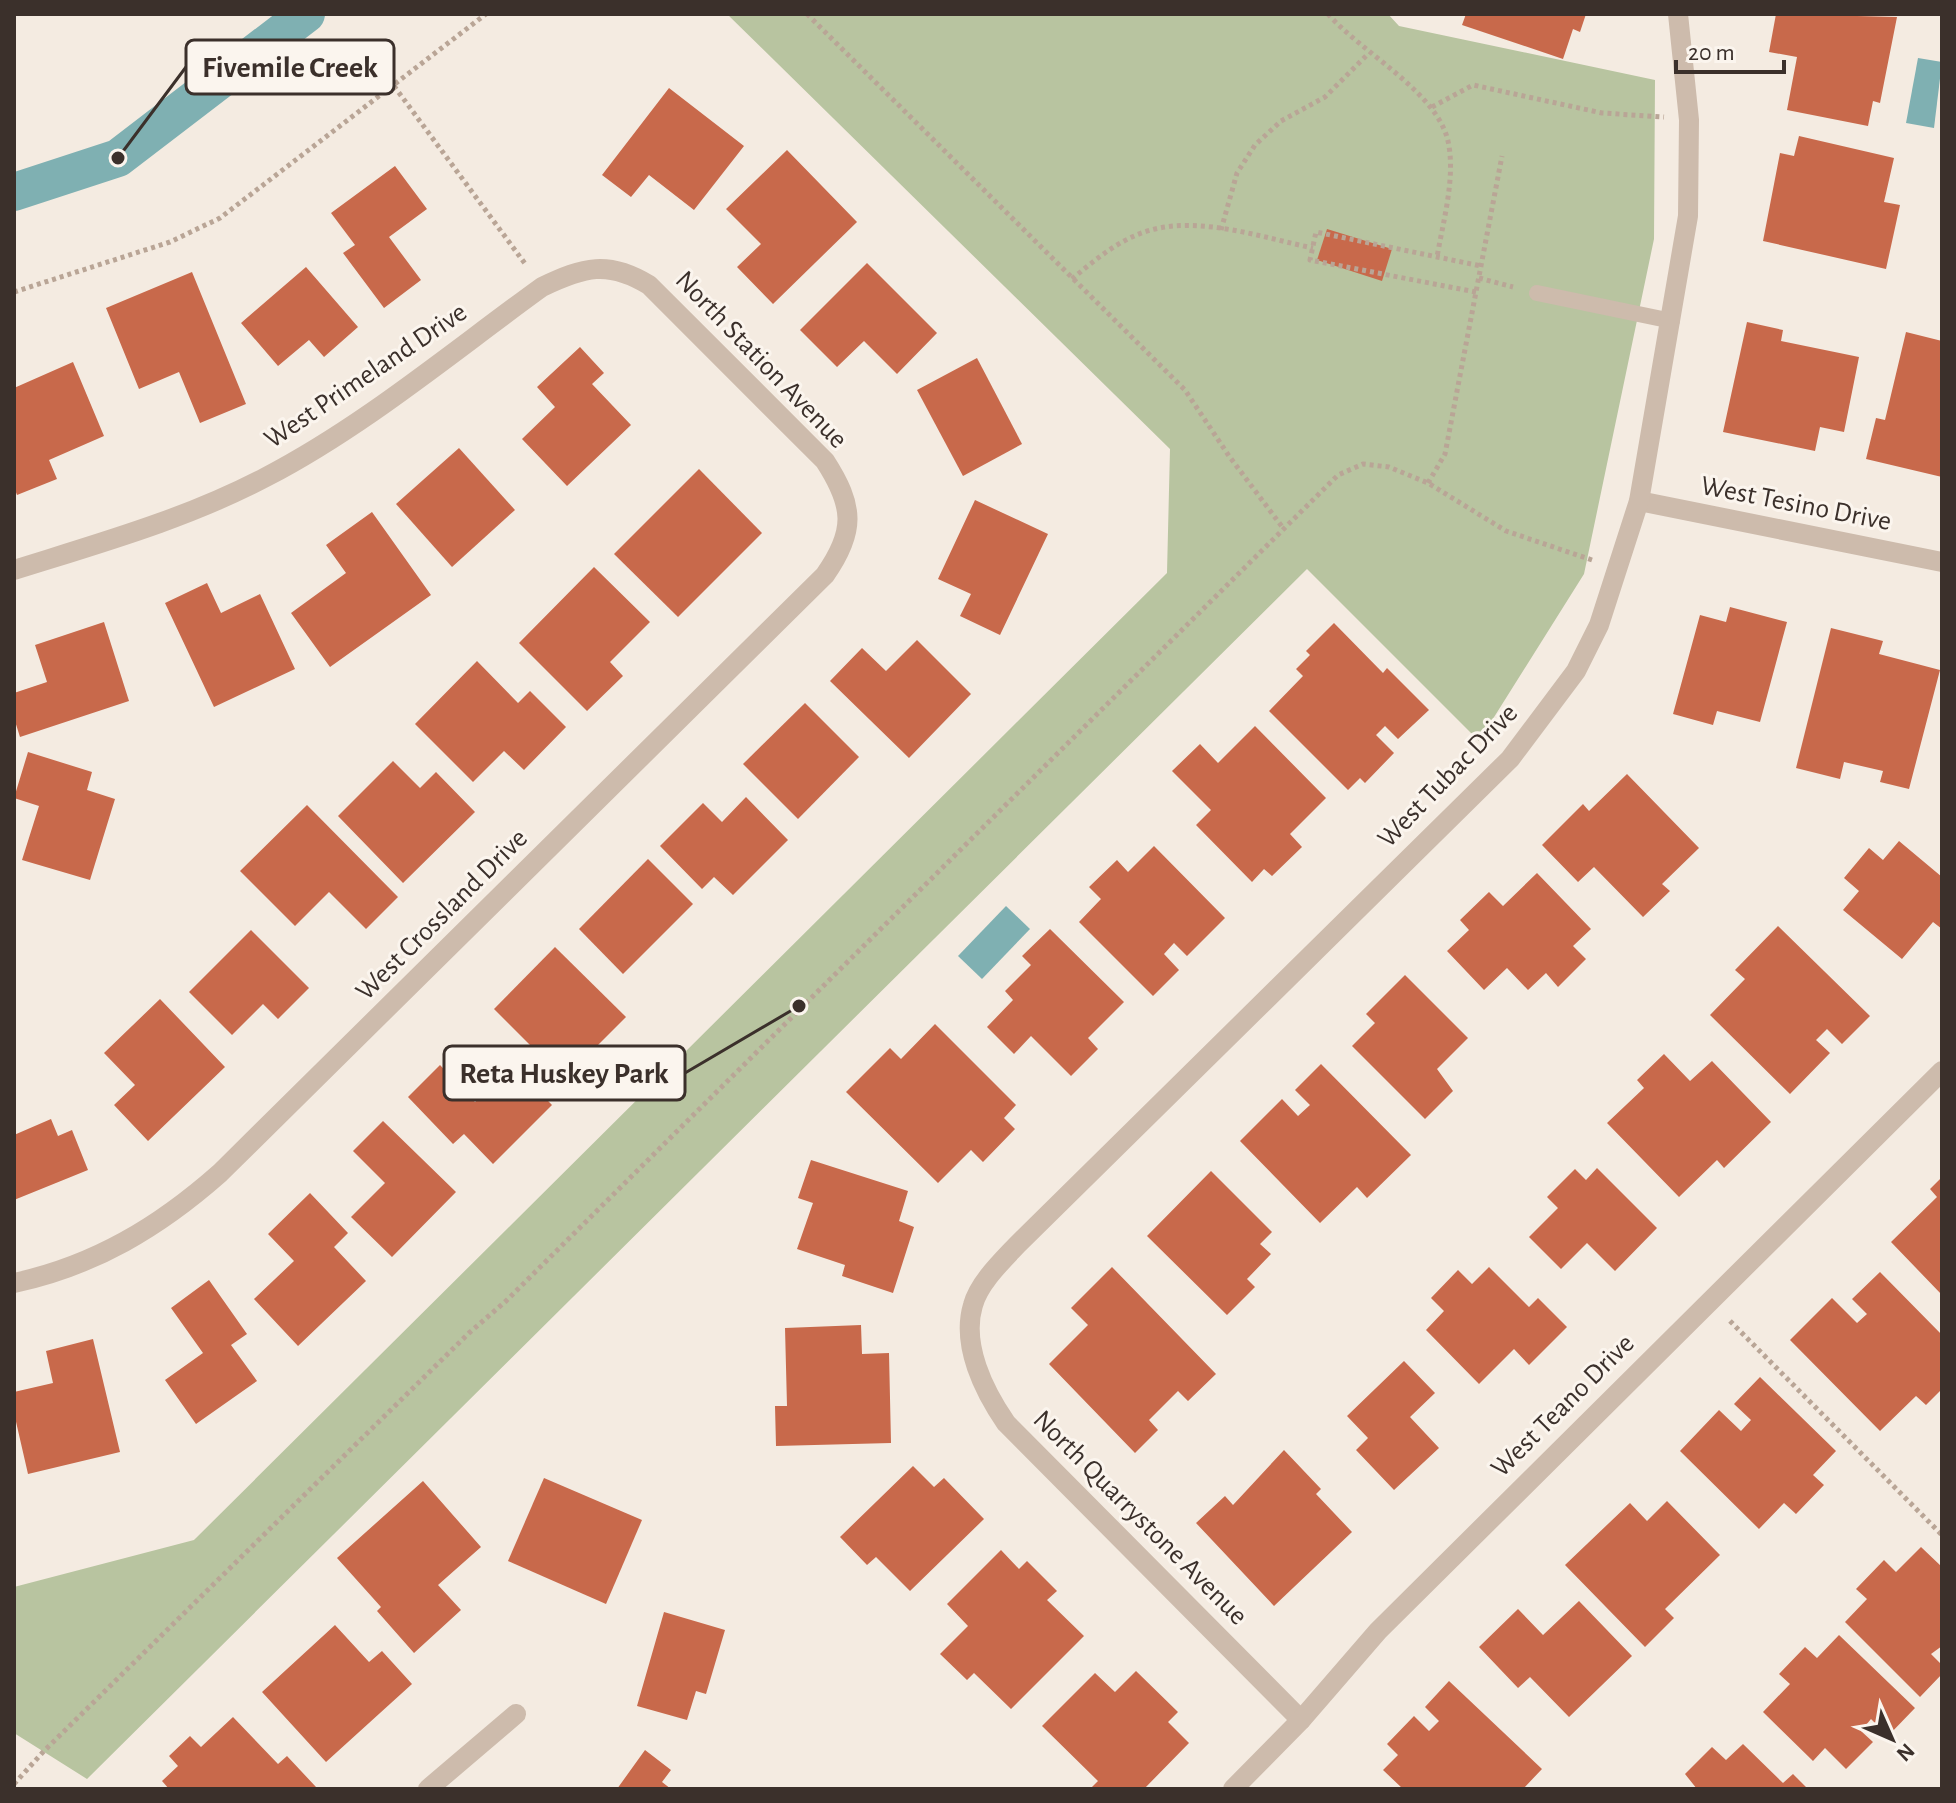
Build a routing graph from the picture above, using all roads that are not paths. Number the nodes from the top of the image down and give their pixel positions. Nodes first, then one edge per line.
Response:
1 (1678, 14) edge
2 (607, 268) joint
3 (1537, 293) road end
4 (1672, 321) junction
5 (1639, 501) junction
6 (849, 517) joint
7 (1942, 562) edge
8 (14, 570) edge
9 (1942, 1071) edge
10 (14, 1283) edge
11 (971, 1336) joint
12 (516, 1714) dead end
13 (1301, 1720) junction
14 (428, 1789) edge
15 (1233, 1789) edge

1 - 4 street, West Tubac Drive
2 - 6 street, North Station Avenue
2 - 8 street, West Primeland Drive
3 - 4 lane
4 - 5 street, West Tubac Drive
5 - 7 street, West Tesino Drive
5 - 11 street, West Tubac Drive
6 - 10 street, West Crossland Drive
9 - 13 street, West Teano Drive
11 - 13 street, North Quarrystone Avenue
12 - 14 street
13 - 15 street, West Teano Drive

